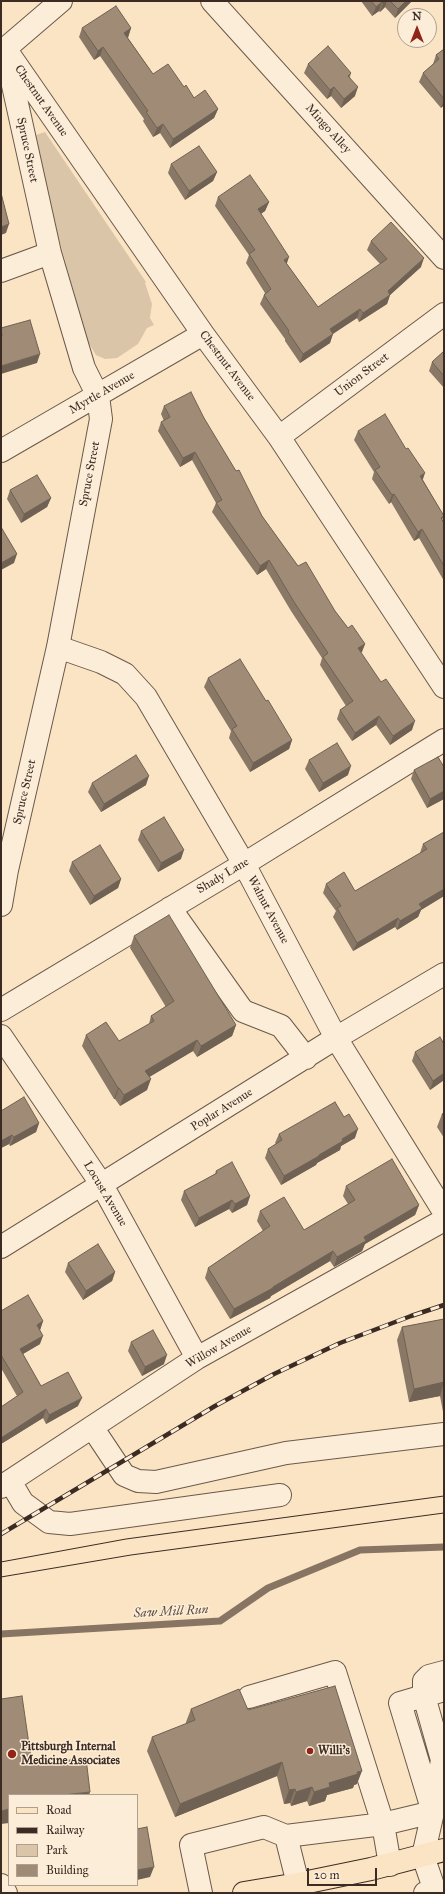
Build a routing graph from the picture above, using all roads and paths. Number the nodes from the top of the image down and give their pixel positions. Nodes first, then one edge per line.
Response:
1 (61, 1) edge
2 (212, 1) edge
3 (5, 49) junction
4 (50, 253) junction
5 (444, 258) edge
6 (1, 271) edge
7 (444, 314) edge
8 (203, 334) junction
9 (98, 396) junction
10 (279, 437) junction
11 (1, 451) edge
12 (58, 647) junction
13 (444, 687) edge
14 (444, 740) edge
15 (244, 864) junction
16 (1, 905) edge
17 (170, 908) junction
18 (444, 974) edge
19 (1, 1010) edge
20 (1, 1036) edge
21 (336, 1038) junction
22 (306, 1058) junction
23 (102, 1185) junction
24 (444, 1212) edge
25 (444, 1220) edge
26 (1, 1247) edge
27 (197, 1358) junction
28 (92, 1428) junction
29 (444, 1434) edge
30 (6, 1484) edge
31 (280, 1495) dead end
32 (444, 1672) edge
33 (444, 1690) edge
34 (424, 1696) junction
35 (249, 1697) dead end
36 (433, 1812) junction
37 (383, 1824) junction
38 (286, 1836) junction
39 (444, 1850) edge
40 (423, 1856) junction
41 (390, 1865) junction
42 (298, 1884) junction
43 (1, 1886) edge
44 (435, 1891) edge
45 (252, 1892) edge
46 (6, 1893) edge
47 (201, 1893) edge

1 - 3 street
2 - 5 street, Mingo Alley
3 - 4 street, Spruce Street
3 - 8 street, Chestnut Avenue
4 - 6 street
4 - 9 street, Spruce Street
7 - 10 street, Union Street
8 - 9 street, Myrtle Avenue
8 - 10 street, Chestnut Avenue
9 - 11 street, Myrtle Avenue
9 - 12 street, Spruce Street
10 - 13 street, Chestnut Avenue
12 - 15 street, Walnut Avenue
12 - 16 street, Spruce Street
14 - 15 street, Shady Lane
15 - 17 street, Shady Lane
15 - 21 street, Walnut Avenue
17 - 19 street, Shady Lane
17 - 22 street
18 - 21 street, Poplar Avenue
20 - 23 street, Locust Avenue
21 - 22 street, Poplar Avenue
21 - 24 street, Walnut Avenue
22 - 23 street, Poplar Avenue
23 - 26 street, Poplar Avenue
23 - 27 street, Locust Avenue
25 - 27 street, Willow Avenue
27 - 28 street, Willow Avenue
28 - 29 street
28 - 30 street, Willow Avenue
30 - 31 street
32 - 34 street
33 - 34 street
34 - 36 street
35 - 37 street
36 - 37 street
36 - 40 street
37 - 38 street
37 - 41 street
38 - 42 street
38 - 47 street
39 - 40 main road
40 - 41 main road
40 - 44 street
41 - 42 main road
42 - 45 main road
43 - 46 street

